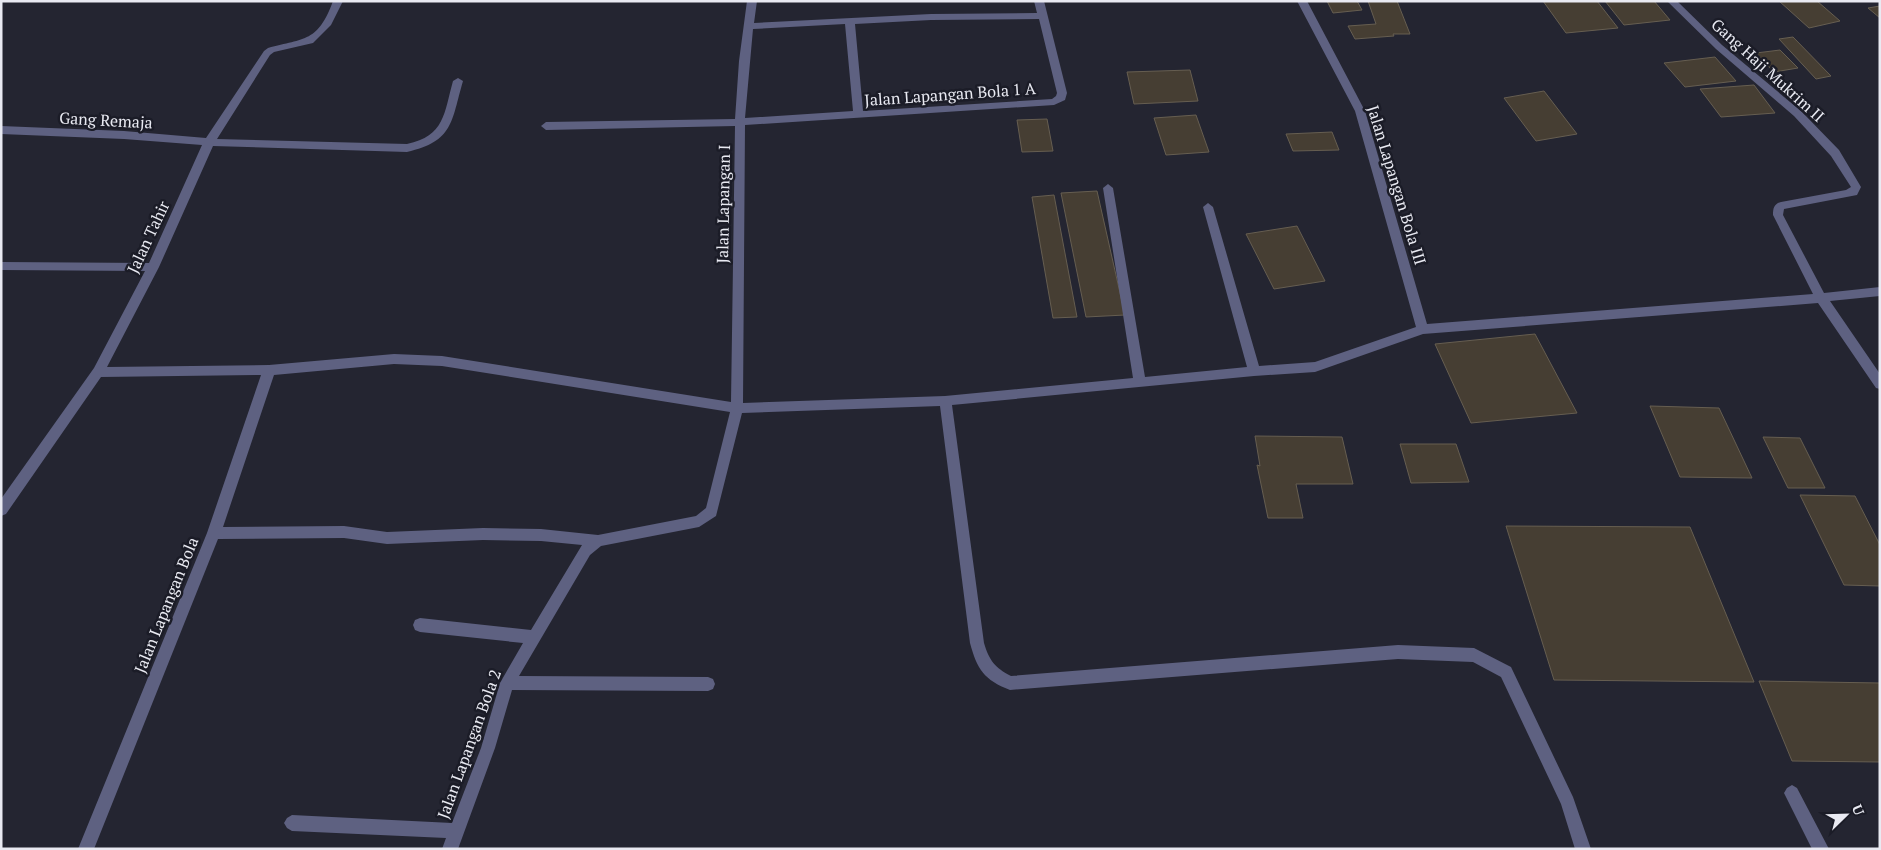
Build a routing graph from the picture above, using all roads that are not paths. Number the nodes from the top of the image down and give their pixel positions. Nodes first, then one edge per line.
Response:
1 (338, 1) edge
2 (752, 1) edge
3 (1039, 1) edge
4 (1302, 1) edge
5 (1671, 1) edge
6 (1042, 16) junction
7 (850, 22) junction
8 (750, 26) junction
9 (458, 81) dead end
10 (858, 115) junction
11 (740, 122) junction
12 (546, 126) dead end
13 (1, 130) edge
14 (209, 142) junction
15 (1108, 188) dead end
16 (1208, 207) dead end
17 (1, 266) edge
18 (153, 267) junction
19 (1880, 291) edge
20 (1821, 298) junction
21 (1423, 329) junction
22 (268, 370) junction
23 (1254, 370) junction
24 (98, 372) junction
25 (1140, 382) junction
26 (1880, 384) edge
27 (945, 401) junction
28 (737, 408) junction
29 (1, 510) edge
30 (214, 533) junction
31 (598, 541) junction
32 (420, 625) dead end
33 (534, 637) junction
34 (507, 684) junction
35 (708, 684) dead end
36 (1792, 793) dead end
37 (292, 823) dead end
38 (456, 831) junction
39 (86, 849) edge
40 (450, 849) edge
41 (1583, 849) edge
42 (1821, 849) edge

1 - 14 street, Jalan Tahir
2 - 8 street, Jalan Lapangan I
3 - 6 street, Jalan Lapangan Bola 1 A
4 - 21 street, Jalan Lapangan Bola III
5 - 20 street, Gang Haji Mukrim II
6 - 7 street
6 - 10 street, Jalan Lapangan Bola 1 A
7 - 8 street
7 - 10 street
8 - 11 street, Jalan Lapangan I
9 - 14 street, Gang Remaja
10 - 11 street, Jalan Lapangan Bola 1 A
11 - 12 street, Jalan Lapangan Bola 1 A
11 - 28 street, Jalan Lapangan I
13 - 14 street, Gang Remaja
14 - 18 street, Jalan Tahir
15 - 25 street
16 - 23 street
17 - 18 street
18 - 24 street, Jalan Tahir
19 - 20 street
20 - 21 street
20 - 26 street
21 - 23 street
22 - 24 street
22 - 28 street
22 - 30 street, Jalan Lapangan Bola
23 - 25 street
24 - 29 street, Jalan Tahir
25 - 27 street
27 - 28 street
27 - 41 street
28 - 31 street
30 - 31 street
30 - 39 street, Jalan Lapangan Bola
31 - 33 street, Jalan Lapangan Bola 2
32 - 33 street
33 - 34 street, Jalan Lapangan Bola 2
34 - 35 street
34 - 38 street, Jalan Lapangan Bola 2
36 - 42 street
37 - 38 street
38 - 40 street, Jalan Lapangan Bola 2

